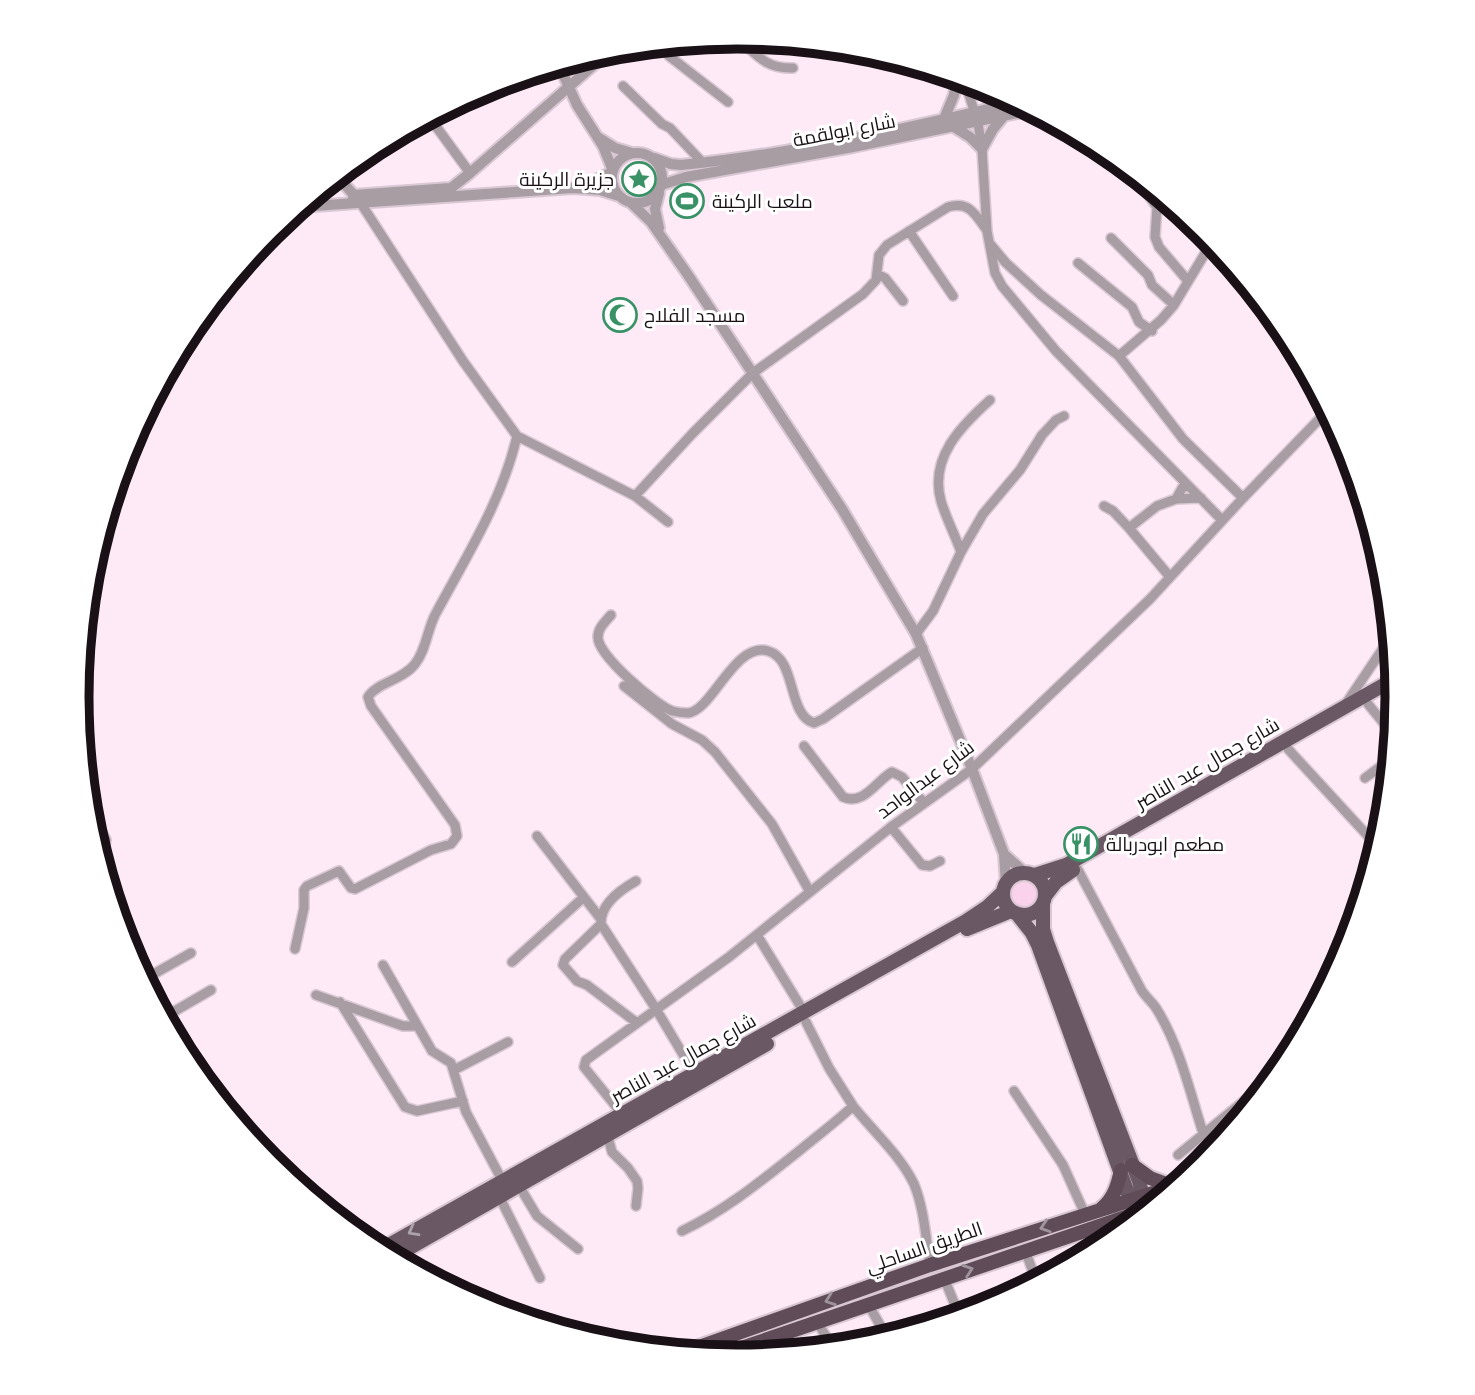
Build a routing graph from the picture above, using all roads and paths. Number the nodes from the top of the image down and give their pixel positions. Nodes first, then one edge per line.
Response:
1 (751, 49) edge
2 (667, 53) edge
3 (591, 66) edge
4 (793, 68) dead end
5 (562, 73) edge
6 (567, 86) junction
7 (623, 86) dead end
8 (955, 87) edge
9 (968, 91) edge
10 (728, 102) dead end
11 (994, 102) edge
12 (1008, 108) edge
13 (1003, 111) junction
14 (1013, 111) edge
15 (977, 117) junction
16 (944, 119) junction
17 (434, 125) edge
18 (954, 127) junction
19 (595, 133) junction
20 (982, 149) junction
21 (632, 153) junction
22 (654, 158) junction
23 (703, 163) junction
24 (612, 172) junction
25 (470, 173) junction
26 (343, 183) edge
27 (661, 187) junction
28 (450, 188) junction
29 (573, 188) junction
30 (619, 195) junction
31 (440, 197) junction
32 (1150, 198) edge
33 (355, 200) junction
34 (630, 202) junction
35 (316, 205) edge
36 (909, 231) junction
37 (988, 231) junction
38 (663, 237) junction
39 (1111, 238) dead end
40 (989, 244) junction
41 (1207, 250) edge
42 (1078, 263) dead end
43 (877, 274) junction
44 (1188, 281) junction
45 (953, 296) dead end
46 (903, 301) dead end
47 (1174, 304) junction
48 (1152, 331) junction
49 (1119, 356) junction
50 (753, 373) junction
51 (990, 400) dead end
52 (1064, 416) dead end
53 (1322, 417) edge
54 (517, 436) junction
55 (1185, 482) junction
56 (635, 495) junction
57 (1201, 498) junction
58 (1242, 498) junction
59 (1176, 499) junction
60 (1104, 506) dead end
61 (1222, 520) junction
62 (668, 523) dead end
63 (1129, 528) junction
64 (961, 552) junction
65 (1170, 577) junction
66 (611, 615) dead end
67 (916, 634) junction
68 (1384, 647) edge
69 (923, 648) junction
70 (1386, 684) edge
71 (624, 686) dead end
72 (1386, 694) edge
73 (1368, 704) junction
74 (1342, 709) junction
75 (1385, 725) edge
76 (804, 746) dead end
77 (1288, 749) junction
78 (1382, 765) edge
79 (972, 769) junction
80 (1365, 778) dead end
81 (924, 803) junction
82 (891, 827) junction
83 (537, 836) dead end
84 (1370, 839) edge
85 (1004, 854) junction
86 (940, 861) dead end
87 (1077, 868) junction
88 (1030, 874) junction
89 (636, 881) dead end
90 (1004, 888) junction
91 (810, 892) junction
92 (584, 897) junction
93 (1044, 899) junction
94 (1014, 912) junction
95 (601, 921) junction
96 (757, 935) junction
97 (295, 949) dead end
98 (191, 953) dead end
99 (512, 962) dead end
100 (383, 965) dead end
101 (152, 975) edge
102 (211, 990) dead end
103 (316, 995) dead end
104 (340, 1002) junction
105 (656, 1009) junction
106 (171, 1013) edge
107 (805, 1017) junction
108 (637, 1023) junction
109 (417, 1026) junction
110 (508, 1042) dead end
111 (454, 1070) junction
112 (694, 1073) junction
113 (1014, 1091) dead end
114 (463, 1101) junction
115 (1243, 1103) edge
116 (853, 1106) junction
117 (622, 1114) junction
118 (607, 1135) junction
119 (1204, 1136) junction
120 (1178, 1155) dead end
121 (1126, 1167) junction
122 (503, 1182) junction
123 (1167, 1183) edge
124 (519, 1184) junction
125 (499, 1196) junction
126 (1141, 1205) edge
127 (636, 1206) dead end
128 (1102, 1208) junction
129 (1085, 1214) junction
130 (1111, 1228) edge
131 (682, 1231) dead end
132 (390, 1245) edge
133 (578, 1249) dead end
134 (1025, 1250) junction
135 (402, 1252) edge
136 (930, 1265) junction
137 (1034, 1274) edge
138 (540, 1278) dead end
139 (944, 1278) junction
140 (868, 1304) junction
141 (956, 1308) edge
142 (817, 1322) junction
143 (883, 1329) edge
144 (828, 1339) edge
145 (704, 1345) edge
146 (749, 1346) edge

1 - 4 street
2 - 10 street
3 - 6 street
5 - 6 street
6 - 19 street
6 - 25 street
7 - 23 street
8 - 16 street
9 - 15 street
11 - 13 street
12 - 13 street, شارع ابولقمة
13 - 14 street, شارع ابولقمة
13 - 15 street, شارع ابولقمة
13 - 20 street
15 - 16 street, شارع ابولقمة
15 - 18 street, شارع ابولقمة
15 - 20 street
16 - 23 street, شارع ابولقمة
17 - 25 street
18 - 20 street
18 - 27 street, شارع ابولقمة
19 - 21 street
19 - 24 street
20 - 37 street
21 - 22 street
21 - 24 street
22 - 23 street, شارع ابولقمة
22 - 27 street
24 - 29 street
24 - 30 street
25 - 28 street
26 - 33 street
27 - 34 street
27 - 38 street
28 - 31 street
28 - 33 street
29 - 30 street
29 - 31 street
30 - 34 street
31 - 33 street
32 - 44 street
33 - 35 street
33 - 54 street
34 - 38 street
36 - 37 street
36 - 43 street
36 - 45 street
37 - 40 street
38 - 50 street
39 - 47 street
40 - 49 street
40 - 55 street
41 - 44 street
42 - 48 street
43 - 46 street
43 - 50 street
44 - 47 street
47 - 48 street
48 - 49 street
49 - 58 street
50 - 56 street
50 - 67 street
51 - 64 street
52 - 64 street
53 - 58 street, شارع عبدالواحد
54 - 56 street
54 - 97 street
55 - 57 street
55 - 59 street
56 - 62 street
57 - 59 street
57 - 61 street
58 - 61 street, شارع عبدالواحد
59 - 63 street
60 - 63 street
61 - 65 street, شارع عبدالواحد
63 - 65 street
64 - 67 street
65 - 79 street, شارع عبدالواحد
66 - 69 street
67 - 69 street
68 - 74 street
69 - 79 street
70 - 74 main road, شارع جمال عبد الناصر
71 - 91 street
72 - 73 main road, شارع جمال عبد الناصر
73 - 75 street
73 - 77 main road, شارع جمال عبد الناصر
74 - 88 main road, شارع جمال عبد الناصر
76 - 81 street
77 - 84 street
77 - 87 main road, شارع جمال عبد الناصر
78 - 80 street
79 - 81 street, شارع عبدالواحد
79 - 85 street
81 - 82 street, شارع عبدالواحد
82 - 86 street
82 - 91 street, شارع عبدالواحد
83 - 92 street
85 - 88 street
85 - 90 street
87 - 93 main road, شارع جمال عبد الناصر
87 - 119 street
88 - 90 main road
88 - 93 main road
89 - 95 street
90 - 94 main road
90 - 107 main road, شارع جمال عبد الناصر
91 - 96 street, شارع عبدالواحد
92 - 95 street
92 - 99 street
93 - 94 main road
93 - 121 main road
94 - 107 main road, شارع جمال عبد الناصر
94 - 121 main road
95 - 105 street
95 - 108 street
96 - 105 street, شارع عبدالواحد
96 - 107 street
98 - 101 street
100 - 109 street
102 - 106 street
103 - 104 street
104 - 109 street
104 - 114 street
105 - 108 street, شارع عبدالواحد
105 - 112 street
107 - 112 main road, شارع جمال عبد الناصر
107 - 116 street
107 - 118 main road, شارع جمال عبد الناصر
108 - 117 street, شارع عبدالواحد
109 - 111 street
110 - 111 street
111 - 114 street
112 - 117 main road, شارع جمال عبد الناصر
113 - 129 street
114 - 122 street
115 - 119 street
116 - 131 street
116 - 136 street
117 - 122 main road, شارع جمال عبد الناصر
118 - 124 main road, شارع جمال عبد الناصر
118 - 127 street
119 - 120 street
121 - 123 highway
121 - 126 main road
121 - 128 highway
122 -> 132 main road, شارع جمال عبد الناصر
124 - 125 main road, شارع جمال عبد الناصر
124 - 133 street
125 - 135 main road, شارع جمال عبد الناصر
125 - 138 street
126 - 128 highway, الطريق الساحلي
128 - 129 highway, الطريق الساحلي
129 -> 136 highway, الطريق الساحلي
130 - 134 highway, الطريق الساحلي
134 - 137 street
139 -> 134 highway, الطريق الساحلي
136 -> 145 highway, الطريق الساحلي
139 - 140 highway, الطريق الساحلي
139 - 141 street
140 - 142 highway, الطريق الساحلي
140 - 143 street
142 - 144 street
142 - 146 highway, الطريق الساحلي

